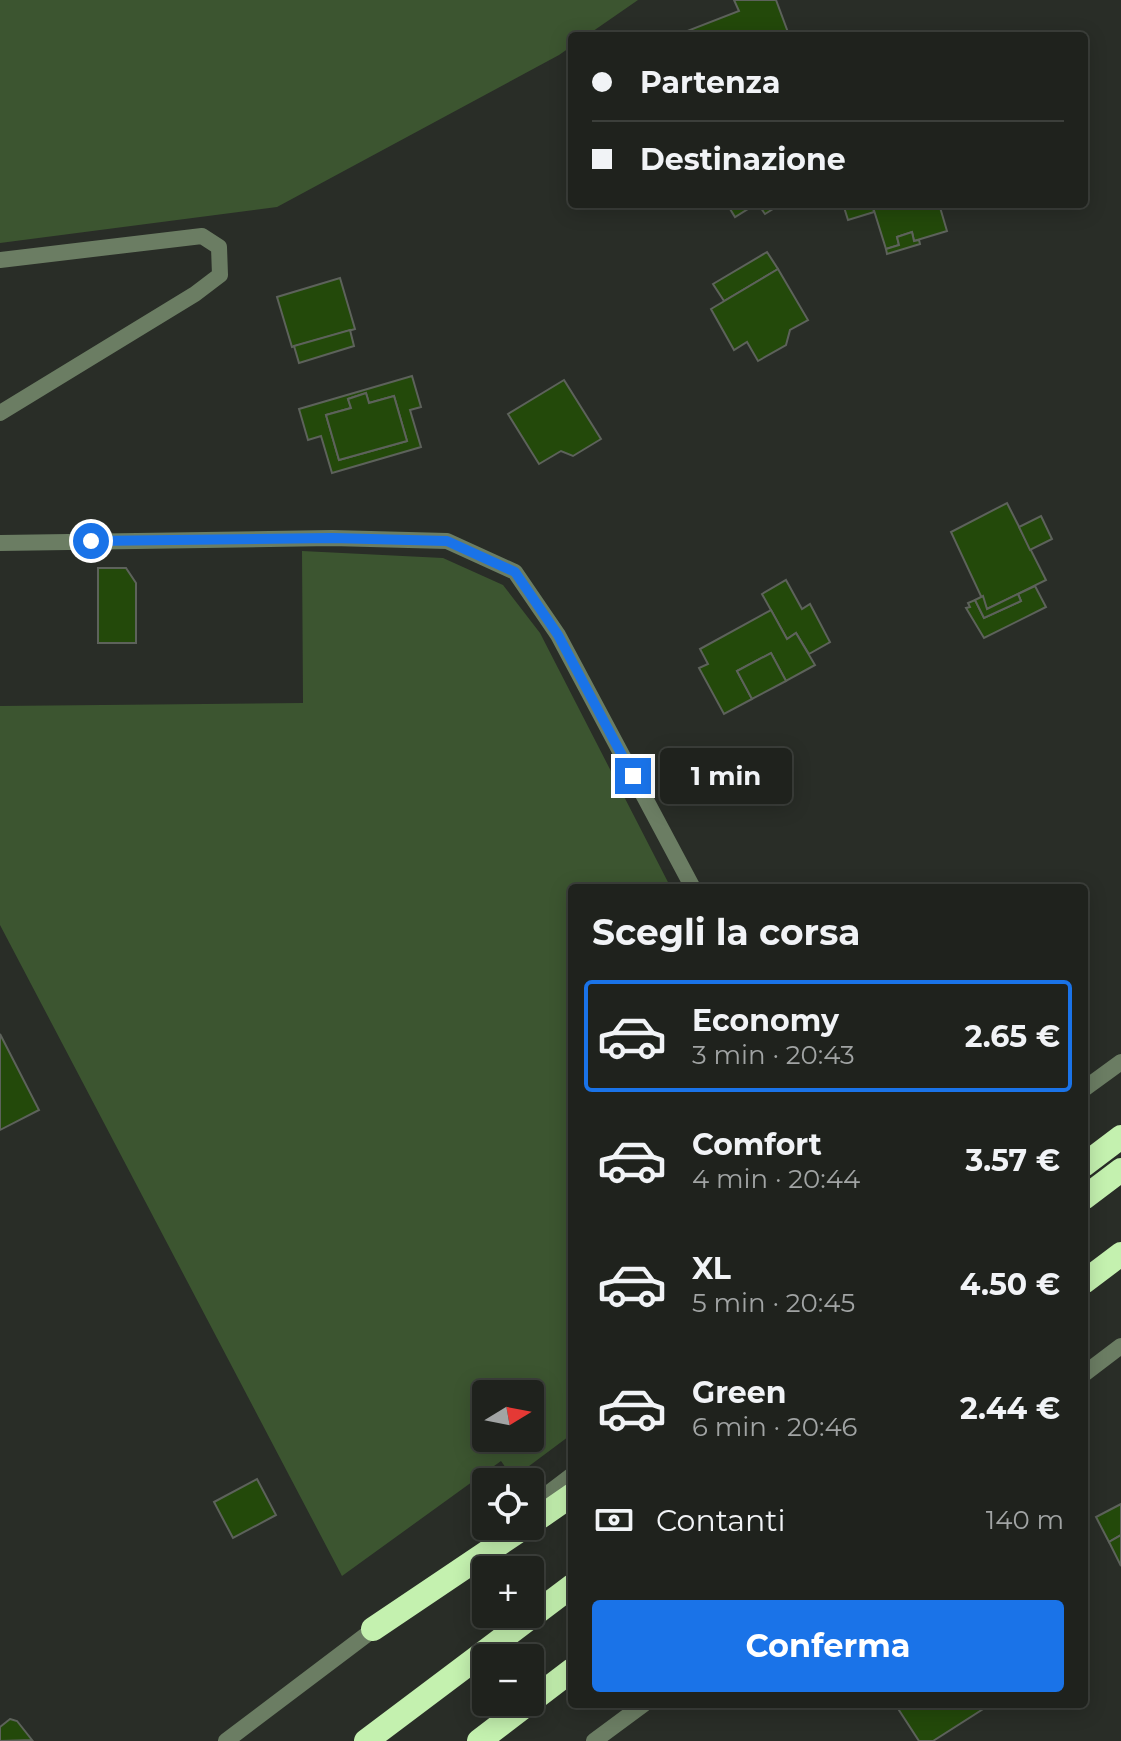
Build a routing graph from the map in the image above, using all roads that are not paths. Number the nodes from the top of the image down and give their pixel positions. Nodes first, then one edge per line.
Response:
1 (0, 260) edge
2 (0, 413) edge
3 (0, 543) edge
4 (691, 884) edge
5 (1121, 1062) edge
6 (1088, 1086) edge
7 (1121, 1137) edge
8 (1088, 1162) edge
9 (1121, 1170) edge
10 (1088, 1195) edge
11 (1121, 1254) edge
12 (1088, 1279) edge
13 (1121, 1346) edge
14 (1088, 1371) edge
15 (568, 1478) edge
16 (544, 1496) edge
17 (568, 1498) edge
18 (544, 1514) edge
19 (488, 1540) edge
20 (506, 1540) edge
21 (568, 1589) edge
22 (373, 1629) junction
23 (568, 1673) edge
24 (639, 1708) edge
25 (226, 1741) edge
26 (366, 1741) edge
27 (479, 1741) edge
28 (594, 1741) edge

1 - 2 street
3 - 4 street
5 - 6 street
7 - 8 highway
9 - 10 highway
11 - 12 highway
13 - 14 street
15 - 16 street
17 - 18 highway
19 - 22 street
20 - 22 highway
21 - 26 highway
22 - 25 street
23 - 27 highway
24 - 28 street

